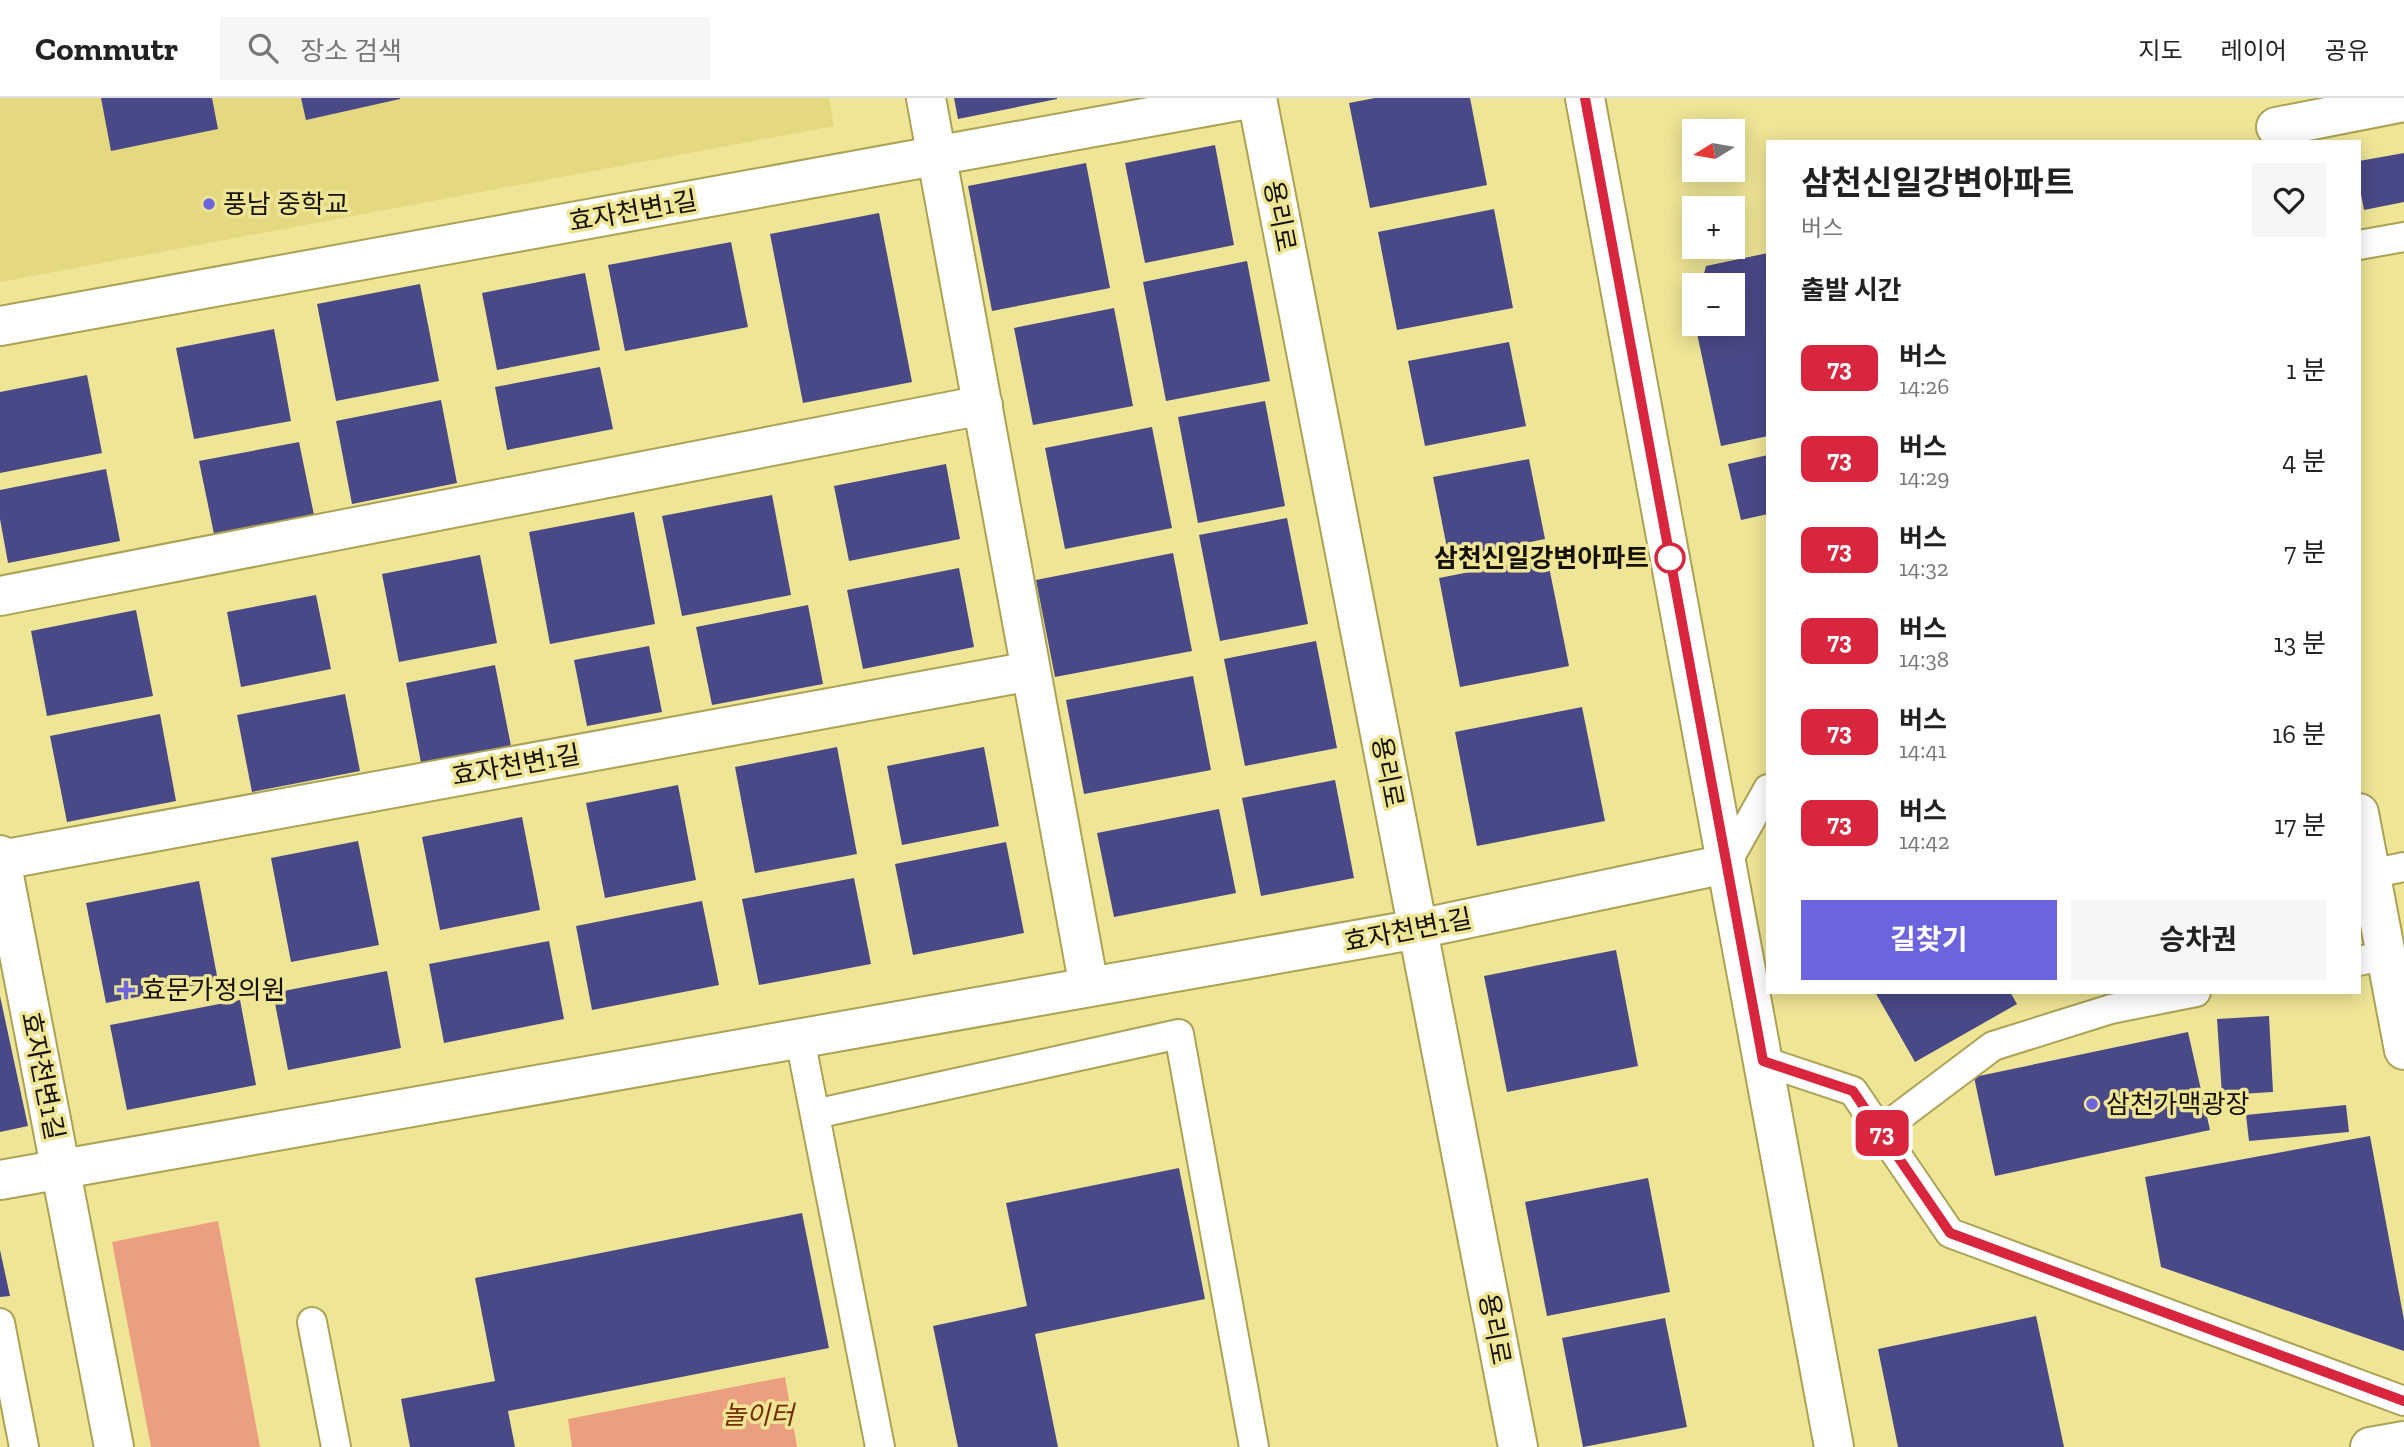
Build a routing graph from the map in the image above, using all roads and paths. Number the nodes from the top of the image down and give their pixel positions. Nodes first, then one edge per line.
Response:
1 (926, 98) edge
2 (1256, 98) edge
3 (1585, 98) edge
4 (2404, 102) edge
5 (2273, 122) edge
6 (936, 156) junction
7 (2404, 237) edge
8 (2361, 245) edge
9 (0, 326) edge
10 (983, 405) junction
11 (0, 596) edge
12 (1031, 671) junction
13 (1766, 793) edge
14 (2361, 817) edge
15 (0, 857) edge
16 (1726, 864) junction
17 (2387, 870) edge
18 (1418, 929) junction
19 (2373, 958) edge
20 (1089, 988) junction
21 (2186, 994) edge
22 (800, 1039) junction
23 (2404, 1050) edge
24 (1763, 1061) junction
25 (815, 1114) junction
26 (1880, 1131) junction
27 (61, 1170) junction
28 (0, 1180) edge
29 (312, 1322) dead end
30 (0, 1323) edge
31 (2404, 1401) edge
32 (2404, 1441) edge
33 (24, 1447) edge
34 (114, 1447) edge
35 (336, 1447) edge
36 (880, 1447) edge
37 (1255, 1447) edge
38 (1518, 1447) edge
39 (1834, 1447) edge
40 (2370, 1447) edge

1 - 6 street
2 - 6 street, 효자천변1길
2 - 18 street, 용리로
3 - 16 street
4 - 5 street
6 - 9 street, 효자천변1길
6 - 10 street
7 - 8 lane
10 - 11 street
10 - 12 street
12 - 15 street, 효자천변1길
12 - 20 street
13 - 16 lane
14 - 17 street
15 - 27 street, 효자천변1길
16 - 18 street, 효자천변1길
16 - 24 street
17 - 19 street
18 - 20 street, 효자천변1길
18 - 38 street, 용리로
19 - 23 street
20 - 22 street, 효자천변1길
21 - 26 lane
22 - 25 lane
22 - 27 street, 효자천변1길
24 - 26 lane
24 - 39 street
25 - 36 lane
25 - 37 lane
26 - 31 lane
27 - 28 street, 효자천변1길
27 - 34 street, 효자천변1길
29 - 35 lane
30 - 33 lane
32 - 40 street

